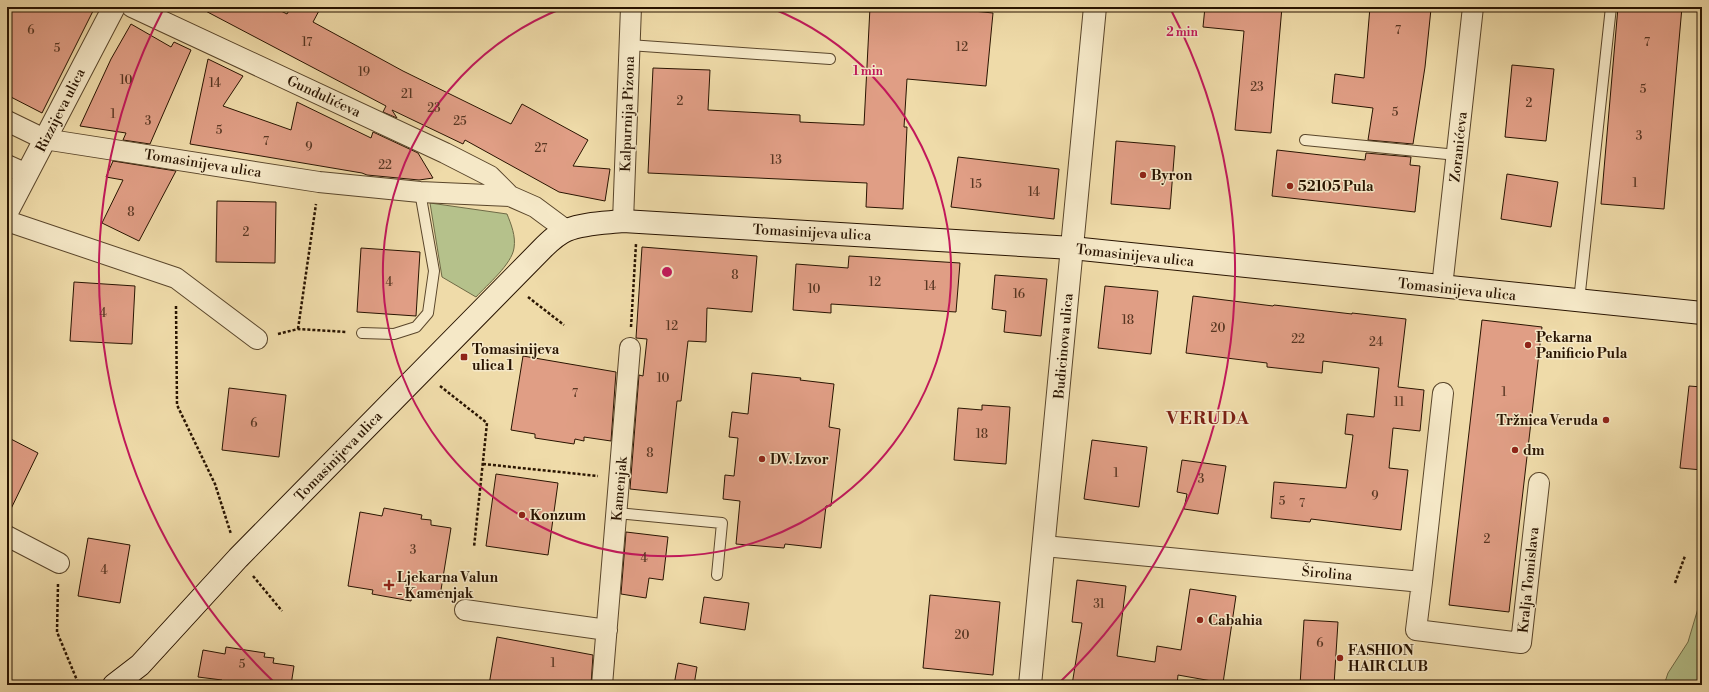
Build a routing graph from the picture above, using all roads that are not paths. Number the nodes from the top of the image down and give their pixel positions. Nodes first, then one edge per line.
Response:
1 (114, 7) edge
2 (132, 7) edge
3 (631, 7) edge
4 (1095, 7) edge
5 (1473, 7) edge
6 (1611, 7) edge
7 (629, 45) junction
8 (830, 59) dead end
9 (7, 121) edge
10 (44, 139) junction
11 (1305, 140) dead end
12 (1457, 156) junction
13 (7, 165) edge
14 (27, 174) junction
15 (420, 192) junction
16 (510, 196) junction
17 (7, 212) edge
18 (7, 221) edge
19 (630, 221) junction
20 (566, 230) junction
21 (1072, 248) junction
22 (1442, 287) junction
23 (1579, 301) junction
24 (1702, 313) edge
25 (362, 333) road end
26 (257, 339) road end
27 (630, 348) road end
28 (1444, 393) dead end
29 (1539, 483) dead end
30 (617, 513) junction
31 (7, 536) edge
32 (1044, 546) junction
33 (59, 563) road end
34 (717, 575) dead end
35 (1422, 582) junction
36 (465, 610) dead end
37 (607, 630) junction
38 (114, 685) edge
39 (602, 685) edge
40 (1030, 685) edge

1 - 10 main road, Rizzijeva ulica
2 - 16 street, Gundulićeva
3 - 7 street, Kalpurnija Pizona
4 - 21 main road, Budicinova ulica
5 - 12 street, Zoranićeva
6 - 23 lane
7 - 8 lane
7 - 19 street, Kalpurnija Pizona
9 - 10 street, Tomasinijeva ulica
10 - 14 main road, Rizzijeva ulica
10 - 15 street, Tomasinijeva ulica
11 - 12 lane
12 - 22 street, Zoranićeva
13 - 14 street
14 - 17 main road, Rizzijeva ulica
15 - 16 street, Tomasinijeva ulica
15 - 25 lane
16 - 20 street, Tomasinijeva ulica
18 - 26 street
19 - 20 main road, Tomasinijeva ulica
19 - 21 main road, Tomasinijeva ulica
20 - 38 main road, Tomasinijeva ulica
21 - 22 main road, Tomasinijeva ulica
21 - 32 main road, Budicinova ulica
22 - 23 main road, Tomasinijeva ulica
23 - 24 main road, Tomasinijeva ulica
27 - 30 street, Kamenjak
28 - 35 street
29 - 35 street, Kralja Tomislava
30 - 34 lane
30 - 37 street, Kamenjak
31 - 33 street
32 - 35 street, Širolina
32 - 40 main road, Budicinova ulica
36 - 37 street
37 - 39 street, Kamenjak

